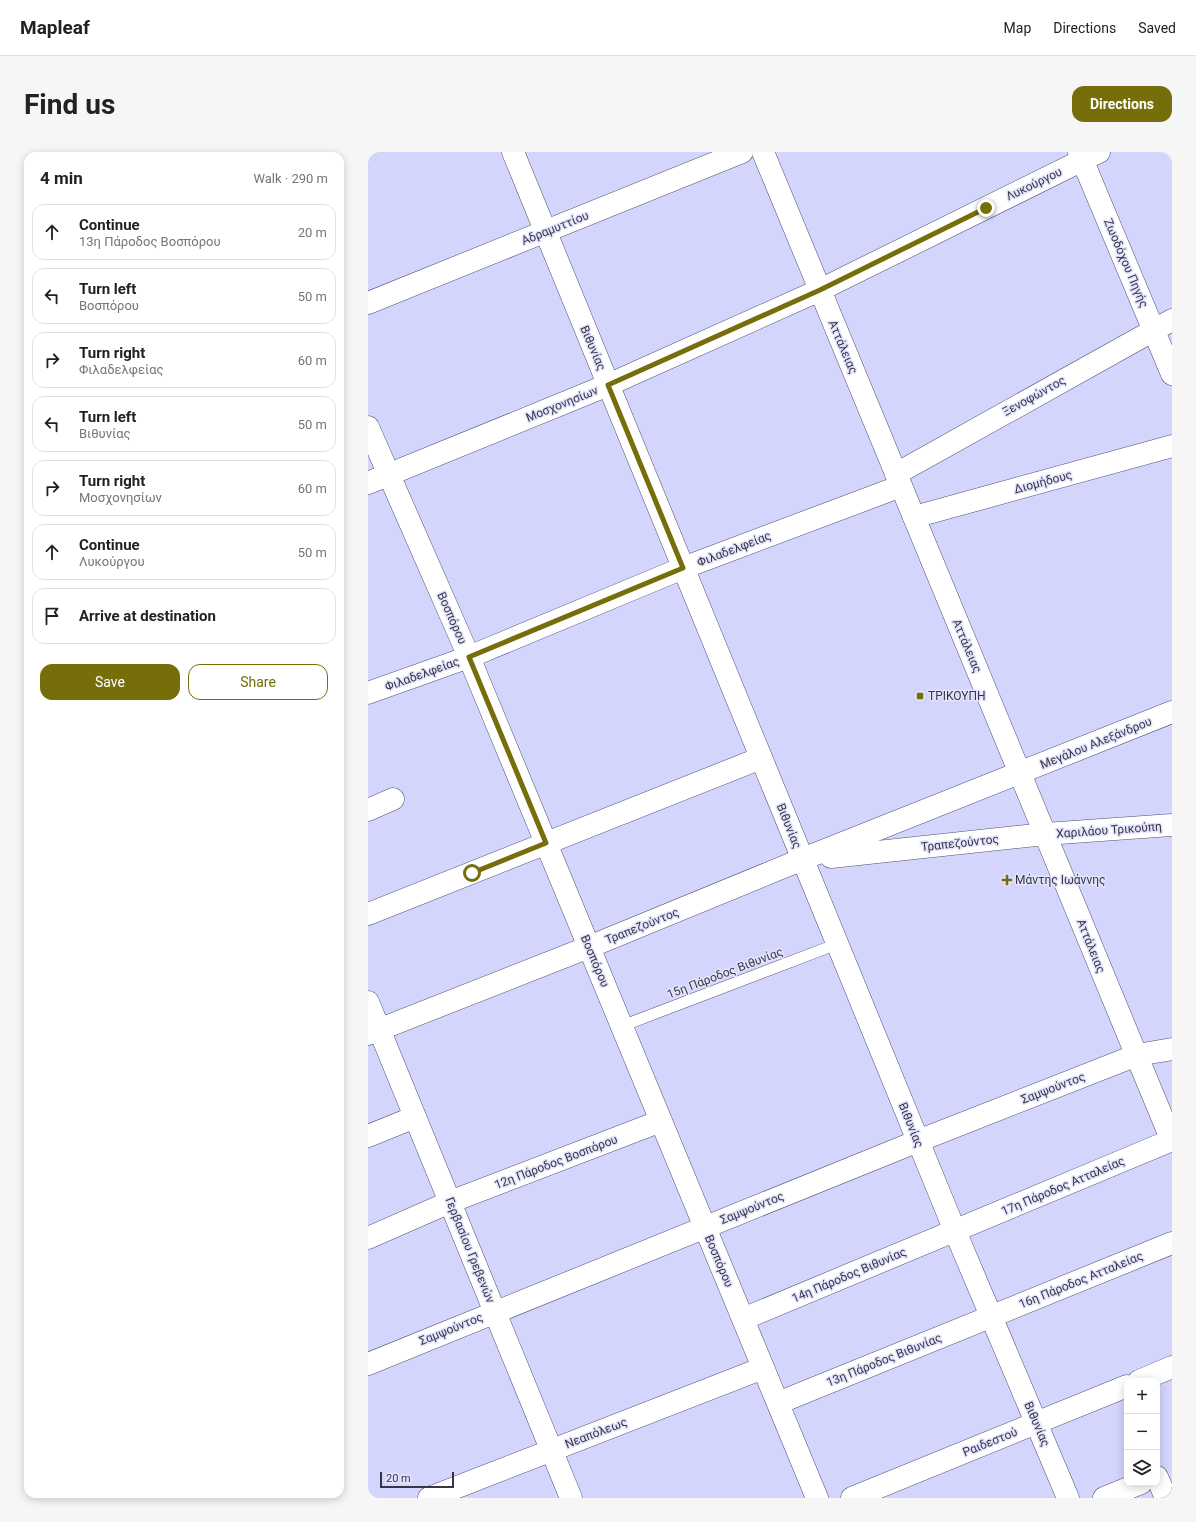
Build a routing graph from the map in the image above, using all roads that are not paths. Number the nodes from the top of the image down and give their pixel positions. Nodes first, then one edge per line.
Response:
1 (513, 152) edge
2 (742, 152) edge
3 (763, 152) edge
4 (1087, 155) edge
5 (544, 232) junction
6 (820, 290) junction
7 (368, 303) edge
8 (1162, 324) edge
9 (1172, 374) edge
10 (608, 385) junction
11 (368, 427) edge
12 (1172, 446) edge
13 (388, 475) junction
14 (898, 480) junction
15 (368, 483) edge
16 (914, 517) junction
17 (683, 568) junction
18 (469, 657) junction
19 (368, 693) edge
20 (1172, 712) edge
21 (761, 758) junction
22 (1020, 774) junction
23 (393, 799) dead end
24 (368, 810) edge
25 (1172, 825) edge
26 (1045, 834) junction
27 (546, 843) junction
28 (803, 859) junction
29 (368, 914) edge
30 (837, 944) junction
31 (589, 947) junction
32 (368, 1002) edge
33 (622, 1026) junction
34 (374, 1032) edge
35 (1172, 1049) edge
36 (1137, 1055) junction
37 (415, 1117) junction
38 (661, 1122) junction
39 (368, 1136) edge
40 (1172, 1140) edge
41 (918, 1141) junction
42 (450, 1202) junction
43 (705, 1228) junction
44 (955, 1231) junction
45 (368, 1238) edge
46 (1172, 1243) edge
47 (495, 1311) junction
48 (990, 1317) junction
49 (743, 1319) junction
50 (368, 1364) edge
51 (1172, 1367) edge
52 (763, 1368) junction
53 (1146, 1378) edge
54 (1124, 1387) edge
55 (778, 1403) junction
56 (1036, 1423) junction
57 (552, 1450) junction
58 (1172, 1470) edge
59 (1160, 1476) edge
60 (1160, 1484) edge
61 (1134, 1486) edge
62 (429, 1498) edge
63 (571, 1498) edge
64 (817, 1498) edge
65 (852, 1498) edge
66 (1068, 1498) edge
67 (1104, 1498) edge
68 (1166, 1498) edge

1 - 5 street, Βιθυνίας
2 - 5 street, Αδραμυττίου
3 - 6 street, Αττάλειας
4 - 6 street, Λυκούργου
4 - 8 street, Ζωοδόχου Πηγής
5 - 7 street, Αδραμυττίου
5 - 10 street, Βιθυνίας
6 - 10 street, Μοσχονησίων
6 - 14 street, Αττάλειας
8 - 9 street, Ζωοδόχου Πηγής
8 - 14 street, Ξενοφώντος
10 - 13 street, Μοσχονησίων
10 - 17 street, Βιθυνίας
11 - 13 street, Βοσπόρου
12 - 16 street, Διομήδους
13 - 15 street, Μοσχονησίων
13 - 18 street, Βοσπόρου
14 - 16 street, Αττάλειας
14 - 17 street, Φιλαδελφείας
16 - 22 street, Αττάλειας
17 - 18 street, Φιλαδελφείας
17 - 21 street, Βιθυνίας
18 - 19 street, Φιλαδελφείας
18 - 27 street, Βοσπόρου
20 - 22 street, Μεγάλου Αλεξάνδρου
21 - 27 street
21 - 28 street, Βιθυνίας
22 - 26 street, Αττάλειας
22 - 28 street, Τραπεζούντος
23 - 24 street
25 - 26 street, Χαριλάου Τρικούπη
26 - 28 street, Τραπεζούντος
26 - 36 street, Αττάλειας
27 - 29 street
27 - 31 street, Βοσπόρου
28 - 30 street, Βιθυνίας
28 - 31 street, Τραπεζούντος
30 - 33 lane, 15η Πάροδος Βιθυνίας
30 - 41 street, Βιθυνίας
31 - 33 street, Βοσπόρου
31 - 34 street, Τραπεζούντος
32 - 34 street, Γερβασίου Γρεβενών
33 - 38 street, Βοσπόρου
34 - 37 street, Γερβασίου Γρεβενών
35 - 36 street, Σαμψούντος
36 - 40 street, Αττάλειας
36 - 41 street, Σαμψούντος
37 - 39 street
37 - 42 street, Γερβασίου Γρεβενών
38 - 42 street, 12η Πάροδος Βοσπόρου
38 - 43 street, Βοσπόρου
40 - 44 street, 17η Πάροδος Ατταλείας
41 - 43 street, Σαμψούντος
41 - 44 street, Βιθυνίας
42 - 45 street, 12η Πάροδος Βοσπόρου
42 - 47 street, Γερβασίου Γρεβενών
43 - 47 street, Σαμψούντος
43 - 49 street, Βοσπόρου
44 - 48 street, Βιθυνίας
44 - 49 street, 14η Πάροδος Βιθυνίας
46 - 48 street, 16η Πάροδος Ατταλείας
47 - 50 street, Σαμψούντος
47 - 57 street, Γερβασίου Γρεβενών
48 - 55 street, 13η Πάροδος Βιθυνίας
48 - 56 street, Βιθυνίας
49 - 52 street, Βοσπόρου
51 - 53 street
52 - 55 street, Βοσπόρου
52 - 57 street, Νεαπόλεως
54 - 56 street, Ραιδεστού
55 - 64 street, Βοσπόρου
56 - 65 street, Ραιδεστού
56 - 66 street, Βιθυνίας
57 - 62 street, Νεαπόλεως
57 - 63 street, Γερβασίου Γρεβενών
58 - 59 street
60 - 68 street
61 - 67 street

